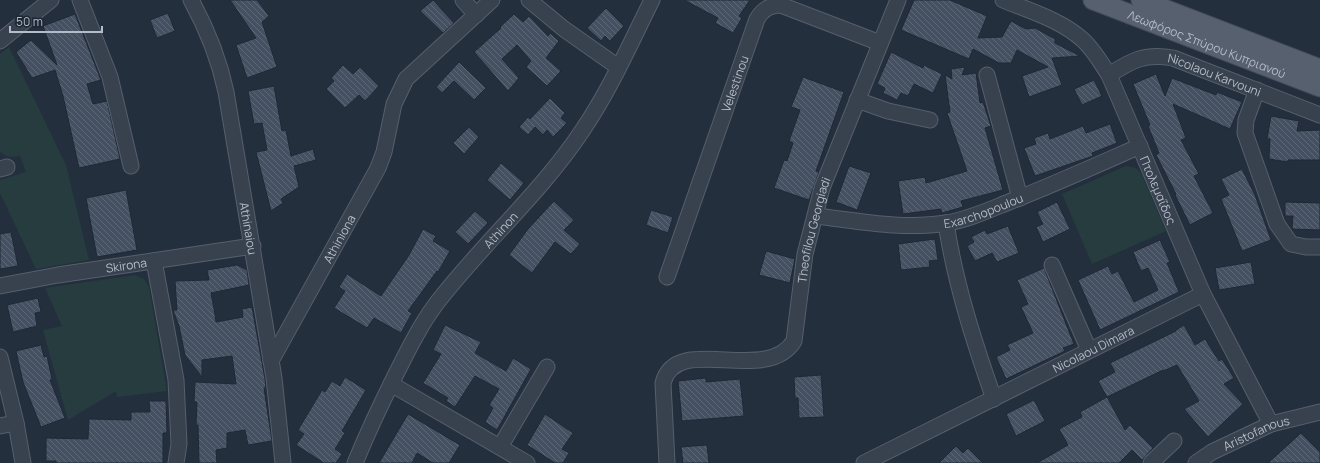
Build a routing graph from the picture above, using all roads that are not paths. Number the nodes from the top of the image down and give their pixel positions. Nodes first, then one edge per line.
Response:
1 (51, 0) edge
2 (80, 0) edge
3 (191, 0) edge
4 (463, 0) edge
5 (492, 0) edge
6 (529, 0) edge
7 (652, 0) edge
8 (898, 0) edge
9 (1003, 0) edge
10 (1093, 0) edge
11 (1141, 0) edge
12 (476, 14) junction
13 (0, 41) edge
14 (880, 43) junction
15 (618, 67) junction
16 (1320, 69) edge
17 (987, 75) dead end
18 (1109, 75) junction
19 (1320, 87) edge
20 (1257, 90) junction
21 (857, 100) junction
22 (1320, 116) edge
23 (930, 120) dead end
24 (1140, 146) junction
25 (131, 166) dead end
26 (1020, 198) junction
27 (816, 216) junction
28 (946, 223) junction
29 (253, 246) junction
30 (1320, 247) edge
31 (154, 261) junction
32 (1052, 265) dead end
33 (667, 277) dead end
34 (0, 286) edge
35 (1203, 294) junction
36 (1089, 350) junction
37 (0, 357) edge
38 (271, 361) junction
39 (547, 367) dead end
40 (391, 384) junction
41 (992, 393) junction
42 (1320, 412) edge
43 (16, 423) junction
44 (1271, 424) junction
45 (0, 426) edge
46 (1174, 441) dead end
47 (500, 447) junction
48 (23, 463) edge
49 (176, 463) edge
50 (283, 463) edge
51 (355, 463) edge
52 (527, 463) edge
53 (667, 463) edge
54 (864, 463) edge
55 (1151, 463) edge
56 (1196, 463) edge

1 - 13 street
2 - 25 street
3 - 29 street, Athinaiou
4 - 12 street
5 - 12 street, Athiniona
6 - 15 street
7 - 15 street, Athinon
8 - 14 street, Theofilou Georgiadi
9 - 18 street, Πτολεμαΐδος
10 - 19 main road, Λεωφόρος Σπύρου Κυπριανού
11 - 16 main road, Λεωφόρος Σπύρου Κυπριανού
12 - 38 street, Athiniona
14 - 21 street, Theofilou Georgiadi
14 - 33 street, Velestinou
15 - 40 street, Athinon
17 - 26 street
18 - 20 street, Nicolaou Karvouni
18 - 24 street, Πτολεμαΐδος
20 - 22 street, Nicolaou Karvouni
20 - 30 street
21 - 23 street
21 - 27 street, Theofilou Georgiadi
24 - 26 street, Exarchopoulou
24 - 35 street, Πτολεμαΐδος
26 - 28 street, Exarchopoulou
27 - 28 street, Exarchopoulou
27 - 53 street, Theofilou Georgiadi
28 - 41 street
29 - 31 street, Skirona
29 - 38 street, Athinaiou
31 - 34 street, Skirona
31 - 49 street
32 - 36 street
35 - 36 street, Nicolaou Dimara
35 - 44 street, Πτολεμαΐδος
36 - 41 street, Nicolaou Dimara
37 - 43 street
38 - 50 street, Athinaiou
39 - 47 street
40 - 47 street
40 - 51 street, Athinon
41 - 54 street, Nicolaou Dimara
42 - 44 street, Aristofanous
43 - 45 street
43 - 48 street
44 - 56 street, Aristofanous
46 - 55 street
47 - 52 street

